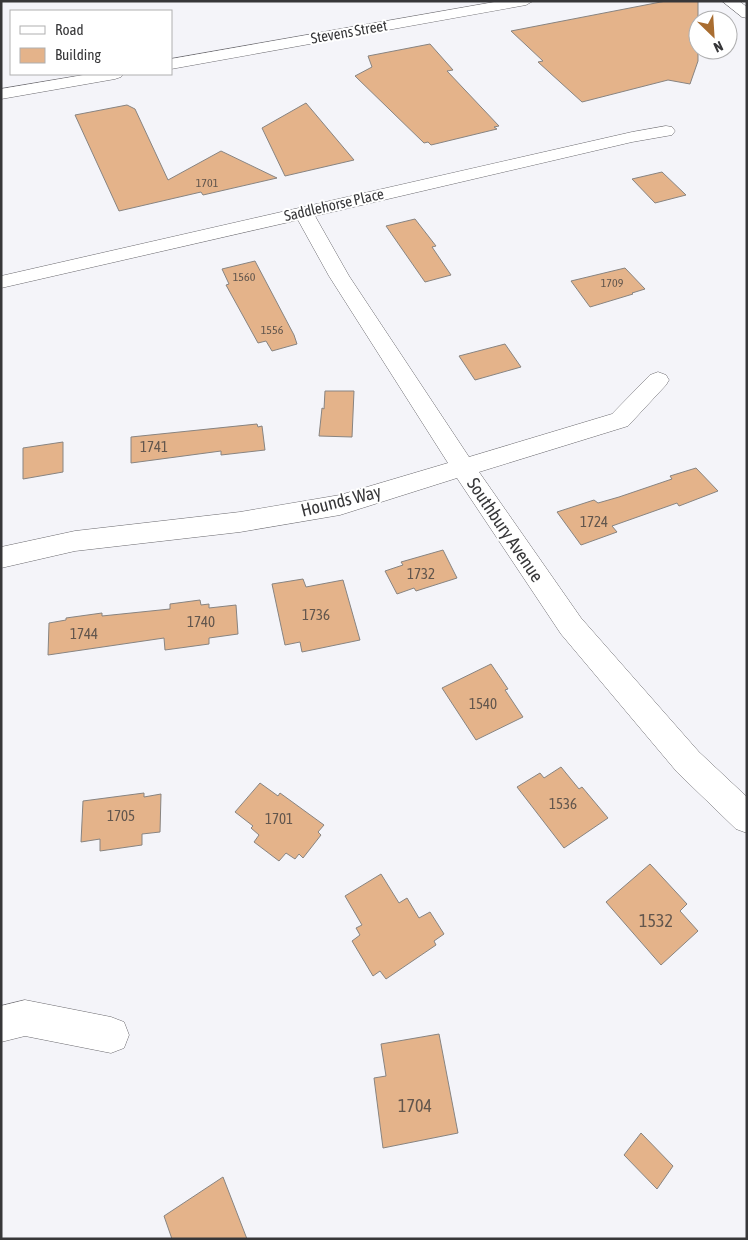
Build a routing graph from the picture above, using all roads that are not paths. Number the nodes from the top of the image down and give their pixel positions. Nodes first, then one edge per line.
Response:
1 (526, 1) edge
2 (729, 1) edge
3 (418, 5) dead end
4 (747, 14) edge
5 (437, 17) junction
6 (172, 64) edge
7 (109, 75) edge
8 (1, 94) edge
9 (666, 131) dead end
10 (303, 212) junction
11 (1, 282) edge
12 (658, 380) dead end
13 (462, 466) junction
14 (1, 558) edge
15 (747, 818) edge
16 (1, 1024) edge
17 (111, 1035) dead end

1 - 5 street, Stevens Street
2 - 4 street
3 - 5 street
5 - 6 street, Stevens Street
7 - 8 street
9 - 10 street, Saddlehorse Place
10 - 11 street, Saddlehorse Place
10 - 13 street, Southbury Avenue
12 - 13 street, Hounds Way
13 - 14 street, Hounds Way
13 - 15 street, Southbury Avenue
16 - 17 street

